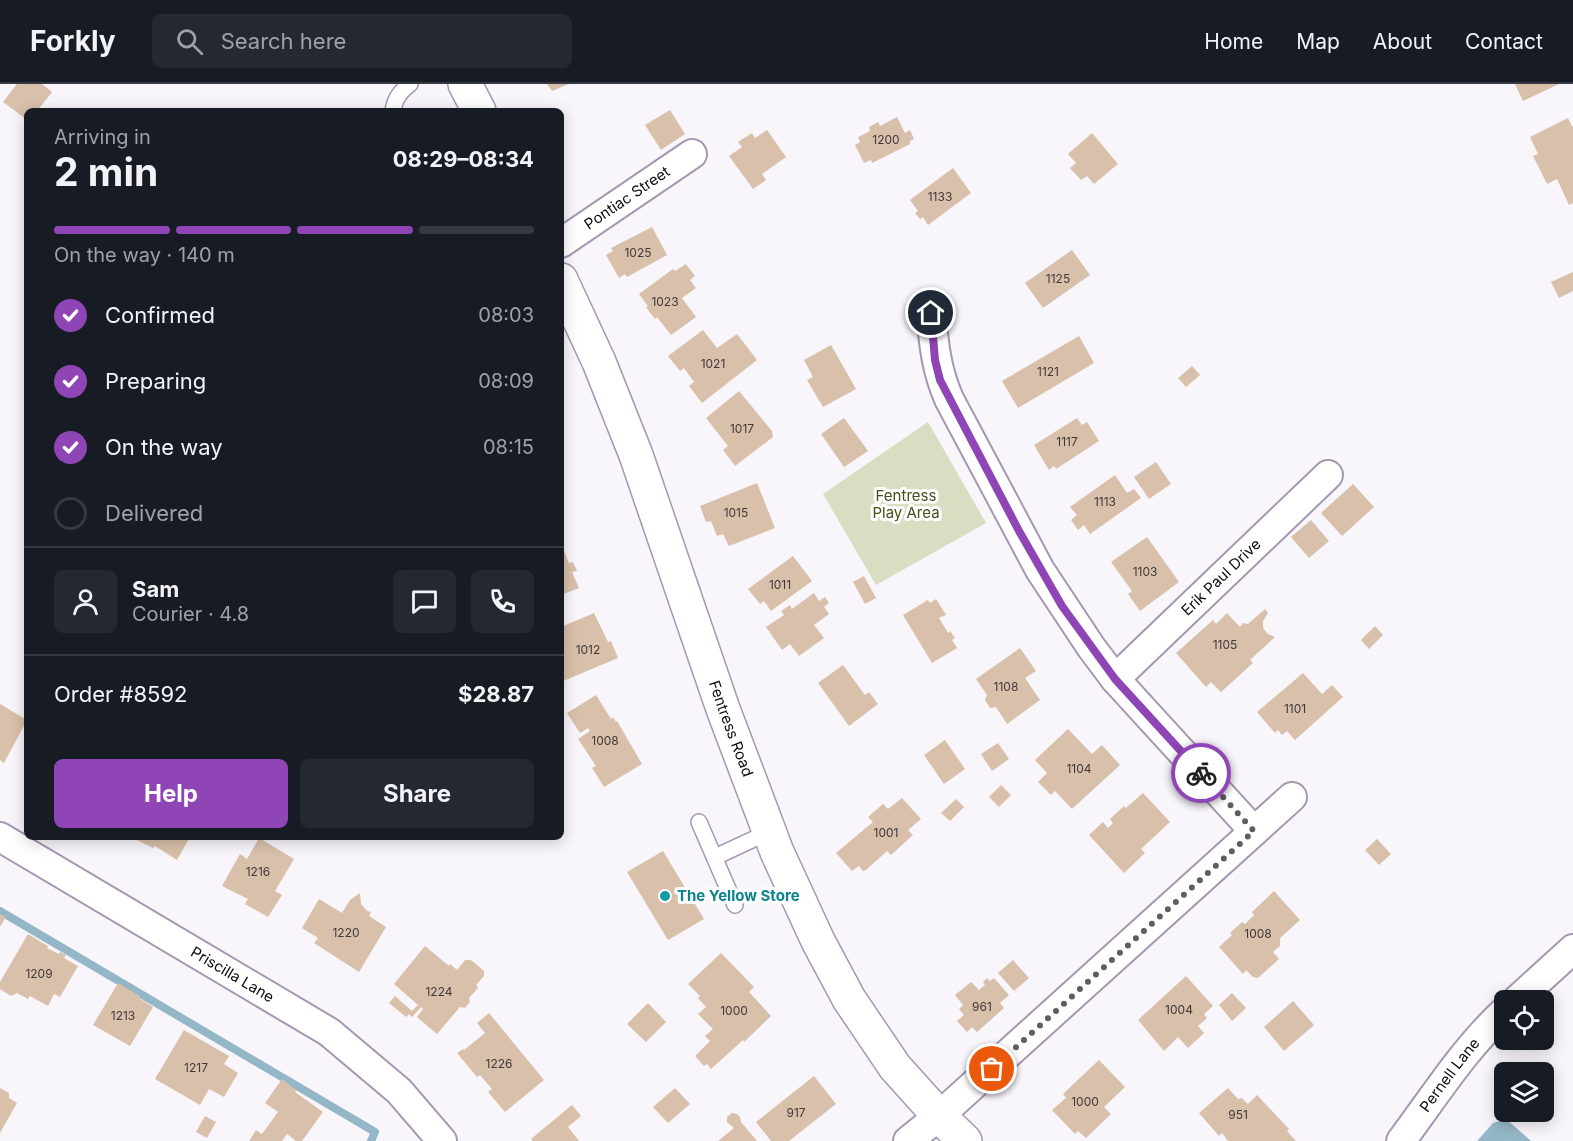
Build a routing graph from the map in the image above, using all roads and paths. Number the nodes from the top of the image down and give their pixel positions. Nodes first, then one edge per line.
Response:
1 (410, 84) edge
2 (465, 84) edge
3 (394, 108) edge
4 (477, 108) edge
5 (693, 154) dead end
6 (564, 241) edge
7 (564, 286) edge
8 (931, 313) dead end
9 (1328, 475) dead end
10 (1115, 679) junction
11 (1292, 797) dead end
12 (699, 822) dead end
13 (1254, 831) junction
14 (769, 832) junction
15 (0, 837) edge
16 (715, 857) junction
17 (735, 905) dead end
18 (1573, 949) edge
19 (1528, 990) edge
20 (1494, 1023) edge
21 (939, 1116) junction
22 (442, 1141) edge
23 (908, 1141) edge
24 (965, 1141) edge
25 (1401, 1141) edge

1 - 3 lane
2 - 4 street
5 - 6 street, Pontiac Street
7 - 14 street, Fentress Road
8 - 10 street
9 - 10 street, Erik Paul Drive
10 - 13 street
11 - 13 street
12 - 16 lane
13 - 21 street
14 - 16 lane
14 - 21 street, Fentress Road
15 - 22 street, Priscilla Lane
16 - 17 lane
18 - 19 street
20 - 25 street, Pernell Lane
21 - 23 street
21 - 24 street, Fentress Road

